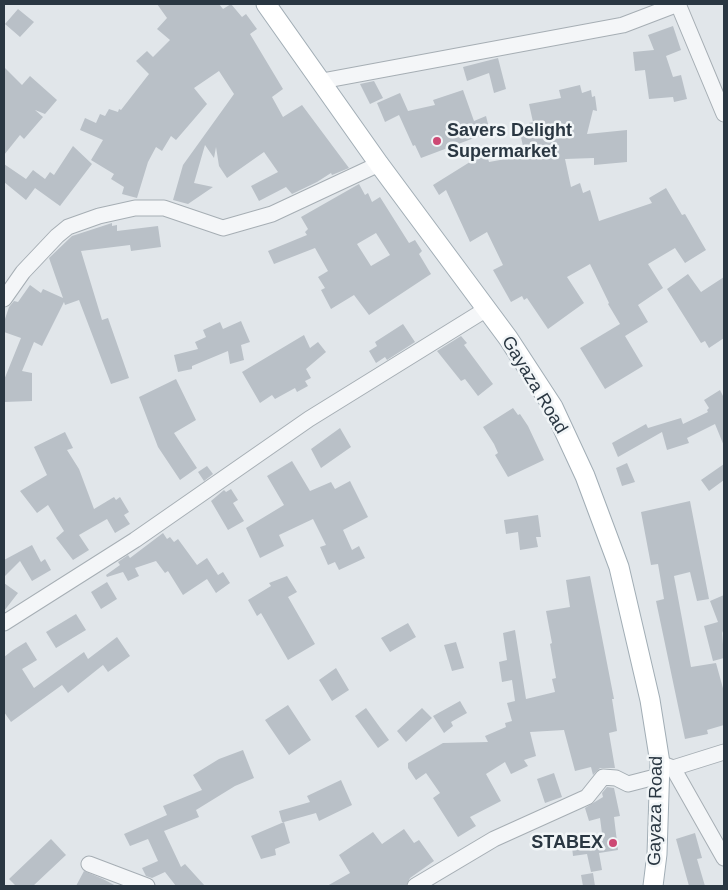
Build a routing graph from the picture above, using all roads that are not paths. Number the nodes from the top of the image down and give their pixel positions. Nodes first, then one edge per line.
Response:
1 (266, 4) edge
2 (678, 4) edge
3 (322, 81) junction
4 (724, 114) edge
5 (379, 164) junction
6 (4, 299) edge
7 (485, 310) junction
8 (4, 623) edge
9 (724, 752) edge
10 (664, 769) junction
11 (724, 858) edge
12 (89, 864) dead end
13 (147, 886) edge
14 (415, 886) edge
15 (653, 886) edge

1 - 3 main road, Gayaza Road
2 - 3 street
2 - 4 street
3 - 5 main road, Gayaza Road
5 - 6 street
5 - 7 main road, Gayaza Road
7 - 8 street
7 - 10 main road, Gayaza Road
9 - 10 street
10 - 11 street
10 - 14 street
10 - 15 main road, Gayaza Road
12 - 13 street

